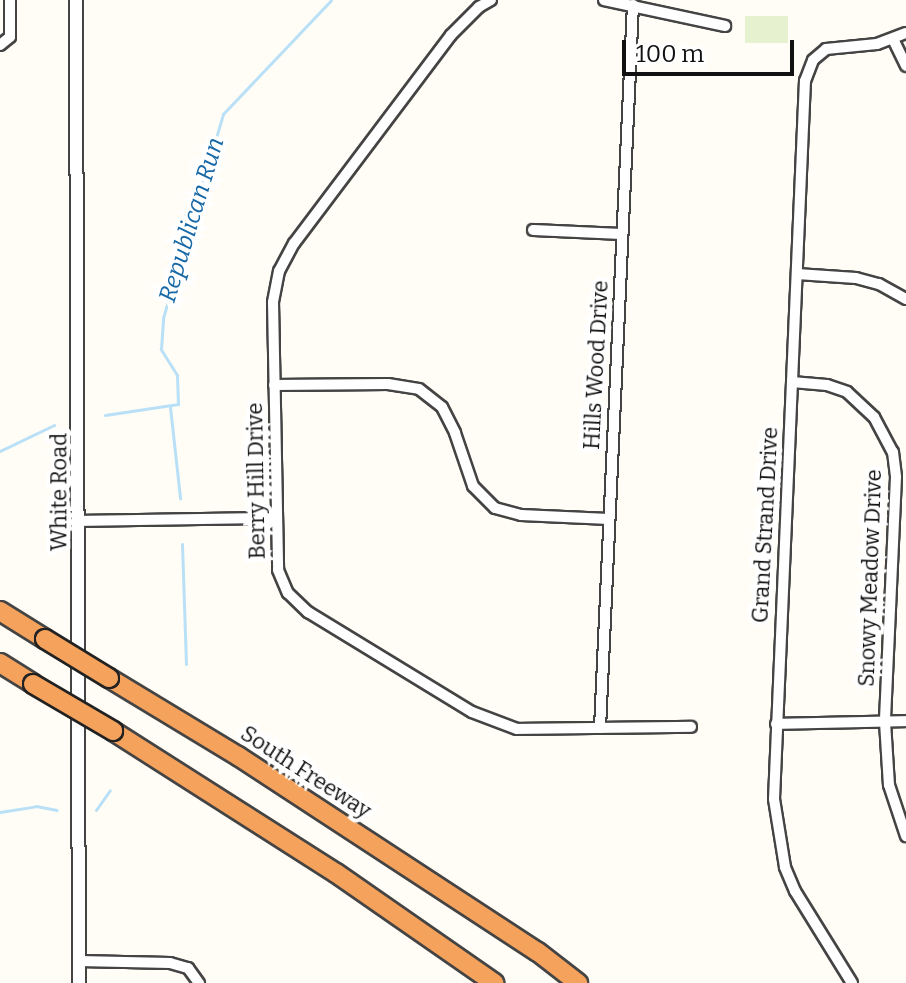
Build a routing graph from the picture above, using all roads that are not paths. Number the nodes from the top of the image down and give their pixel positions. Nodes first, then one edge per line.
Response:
1 (10, 0) edge
2 (76, 0) edge
3 (491, 0) edge
4 (604, 0) edge
5 (633, 5) junction
6 (725, 26) dead end
7 (906, 33) edge
8 (893, 39) junction
9 (0, 45) edge
10 (906, 66) edge
11 (533, 230) dead end
12 (622, 234) junction
13 (797, 274) junction
14 (906, 299) edge
15 (792, 382) junction
16 (274, 385) junction
17 (275, 518) junction
18 (609, 519) junction
19 (80, 521) junction
20 (0, 611) edge
21 (0, 663) edge
22 (906, 721) edge
23 (885, 722) junction
24 (776, 724) junction
25 (691, 727) dead end
26 (600, 728) junction
27 (906, 836) edge
28 (79, 961) junction
29 (79, 983) edge
30 (199, 983) edge
31 (494, 983) edge
32 (578, 983) edge
33 (852, 983) edge

1 - 9 street
2 - 19 street, White Road
3 - 16 street, Berry Hill Drive
4 - 5 street
5 - 6 street
5 - 12 street, Hills Wood Drive
7 - 8 street
8 - 10 street
8 - 13 street, Grand Strand Drive
11 - 12 street
12 - 18 street, Hills Wood Drive
13 - 14 street
13 - 15 street, Grand Strand Drive
15 - 23 street, Snowy Meadow Drive
15 - 24 street, Grand Strand Drive
16 - 17 street, Berry Hill Drive
16 - 18 street
17 - 19 street
17 - 26 street, Berry Hill Drive
18 - 26 street, Hills Wood Drive
19 - 28 street, White Road
20 - 32 highway, South Freeway, bridge
21 - 31 highway, bridge
22 - 23 street
23 - 24 street
23 - 27 street, Snowy Meadow Drive
24 - 33 street, Grand Strand Drive
25 - 26 street, Berry Hill Drive
28 - 29 street, White Road
28 - 30 street

